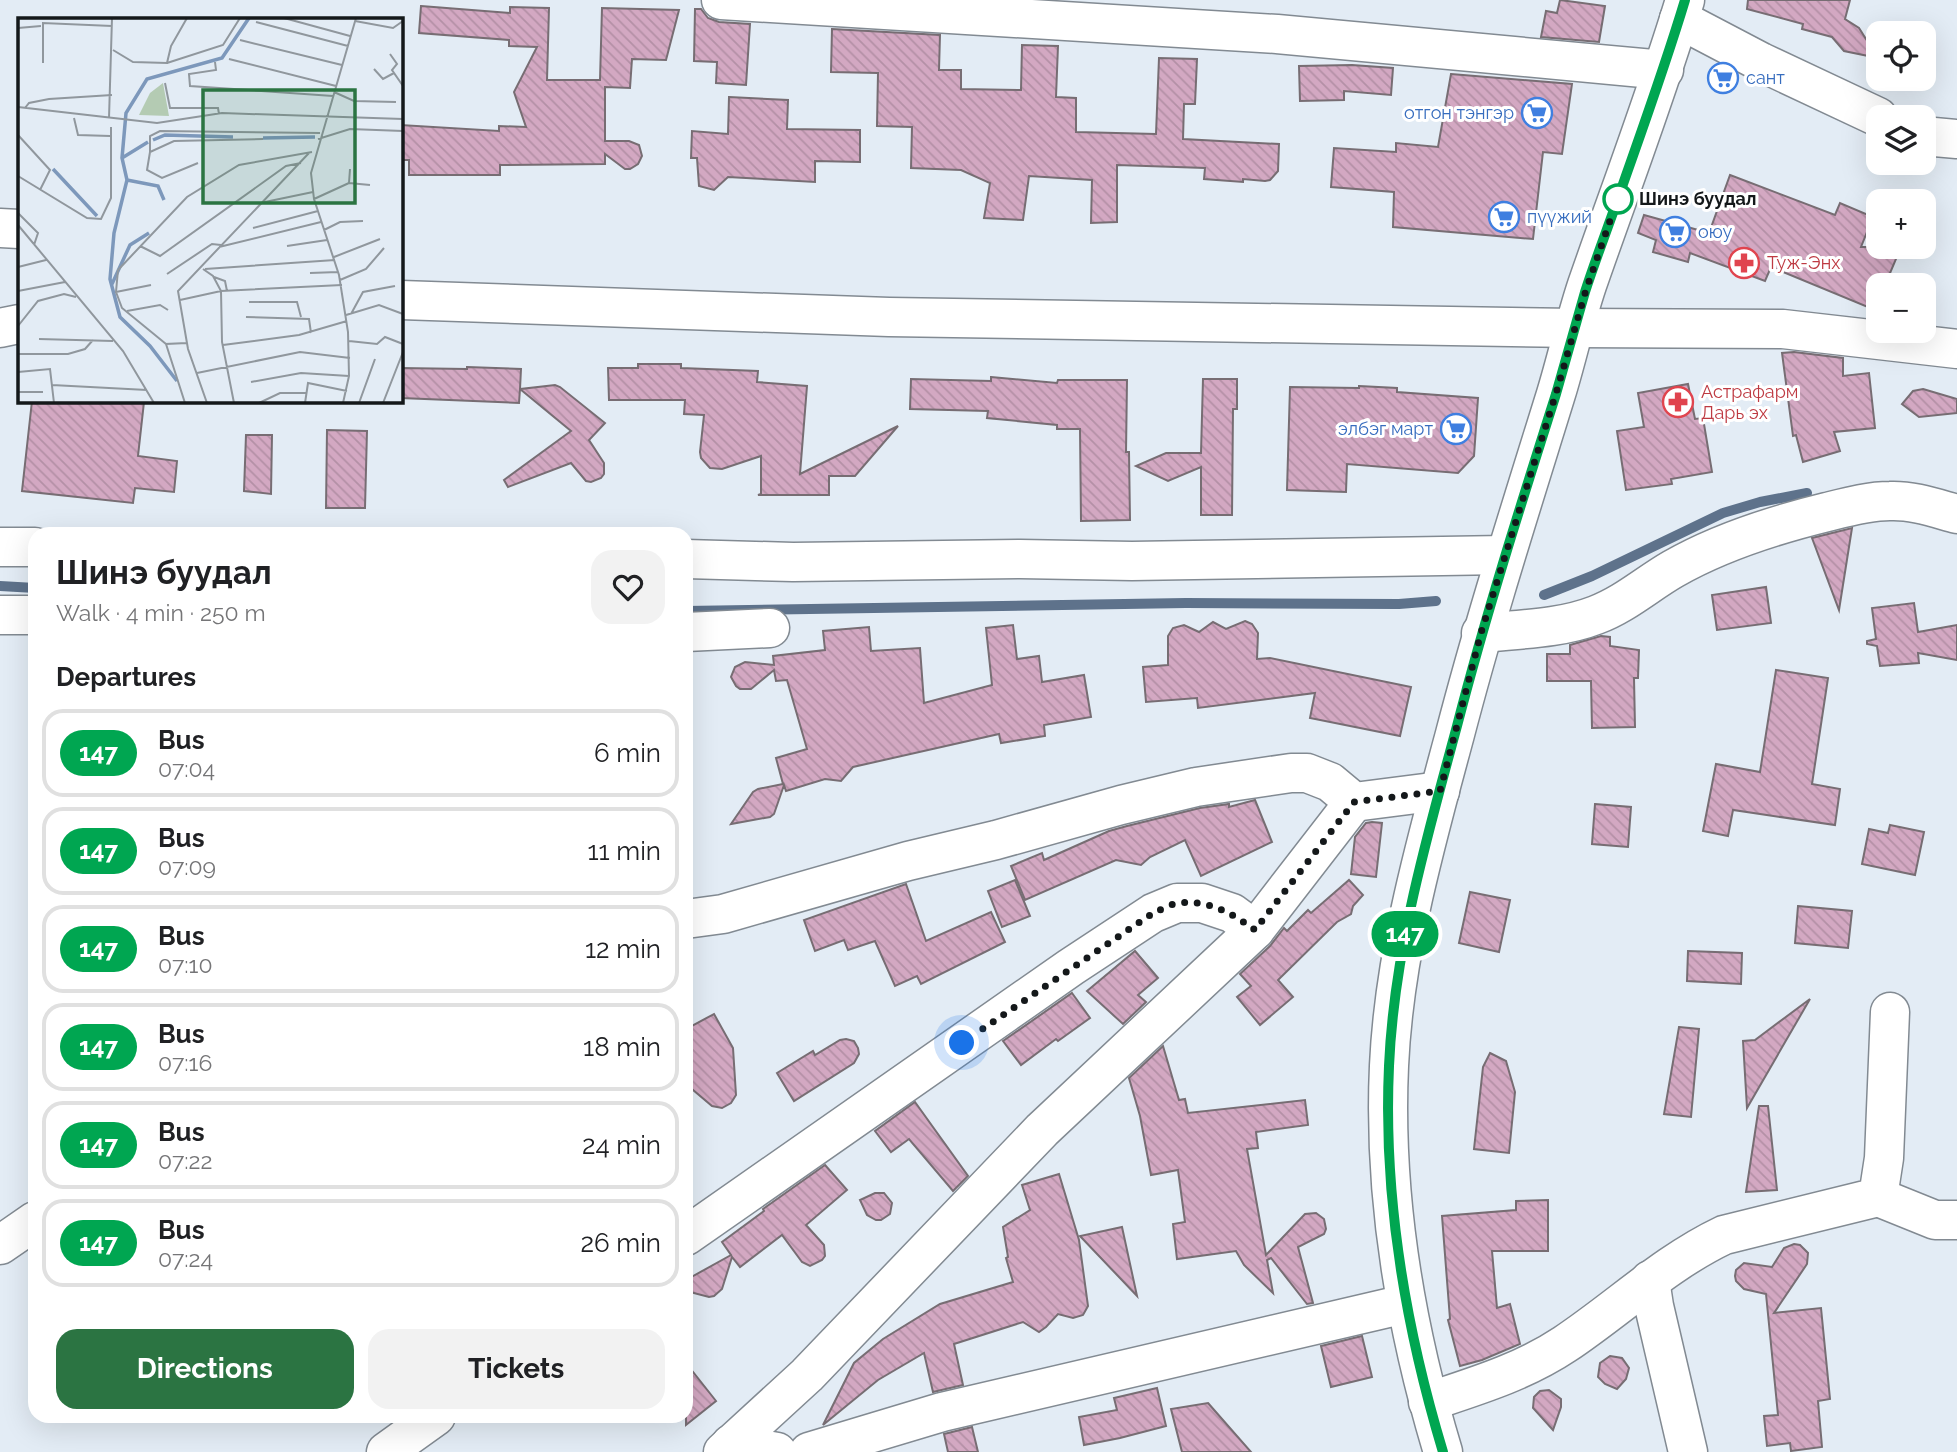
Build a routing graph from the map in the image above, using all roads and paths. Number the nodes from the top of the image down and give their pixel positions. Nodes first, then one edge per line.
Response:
1 (721, 0) edge
2 (1682, 9) edge
3 (1664, 70) junction
4 (1866, 111) edge
5 (1936, 137) edge
6 (1957, 139) edge
7 (0, 228) edge
8 (18, 229) edge
9 (402, 300) edge
10 (18, 324) edge
11 (0, 328) edge
12 (1575, 328) junction
13 (1957, 349) edge
14 (1957, 514) edge
15 (0, 547) edge
16 (28, 547) edge
17 (1505, 555) junction
18 (693, 559) edge
19 (0, 615) edge
20 (28, 615) edge
21 (770, 628) dead end
22 (693, 632) edge
23 (1481, 633) junction
24 (1440, 791) junction
25 (1354, 802) junction
26 (693, 918) edge
27 (1255, 930) junction
28 (1890, 1012) dead end
29 (1878, 1197) junction
30 (1957, 1220) edge
31 (28, 1226) edge
32 (693, 1231) edge
33 (0, 1245) edge
34 (1650, 1280) junction
35 (1405, 1304) junction
36 (1428, 1402) junction
37 (426, 1423) edge
38 (727, 1448) edge
39 (386, 1452) edge
40 (777, 1452) edge
41 (808, 1452) edge
42 (1443, 1452) edge
43 (1688, 1452) edge

1 - 3 street
2 - 3 street
2 - 4 street
3 - 12 street
5 - 6 street
7 - 8 street
9 - 12 street
10 - 11 street
12 - 13 street
12 - 17 street
14 - 23 street
15 - 16 street
17 - 18 street
17 - 23 street
19 - 20 street
21 - 22 street
23 - 24 street
24 - 25 street
24 - 35 street
25 - 26 street
25 - 27 street
27 - 32 street
27 - 38 street
28 - 29 street
29 - 30 street
29 - 34 street
31 - 33 street
34 - 36 street
34 - 43 street
35 - 36 street
35 - 41 street
36 - 42 street
37 - 39 street
38 - 40 street

